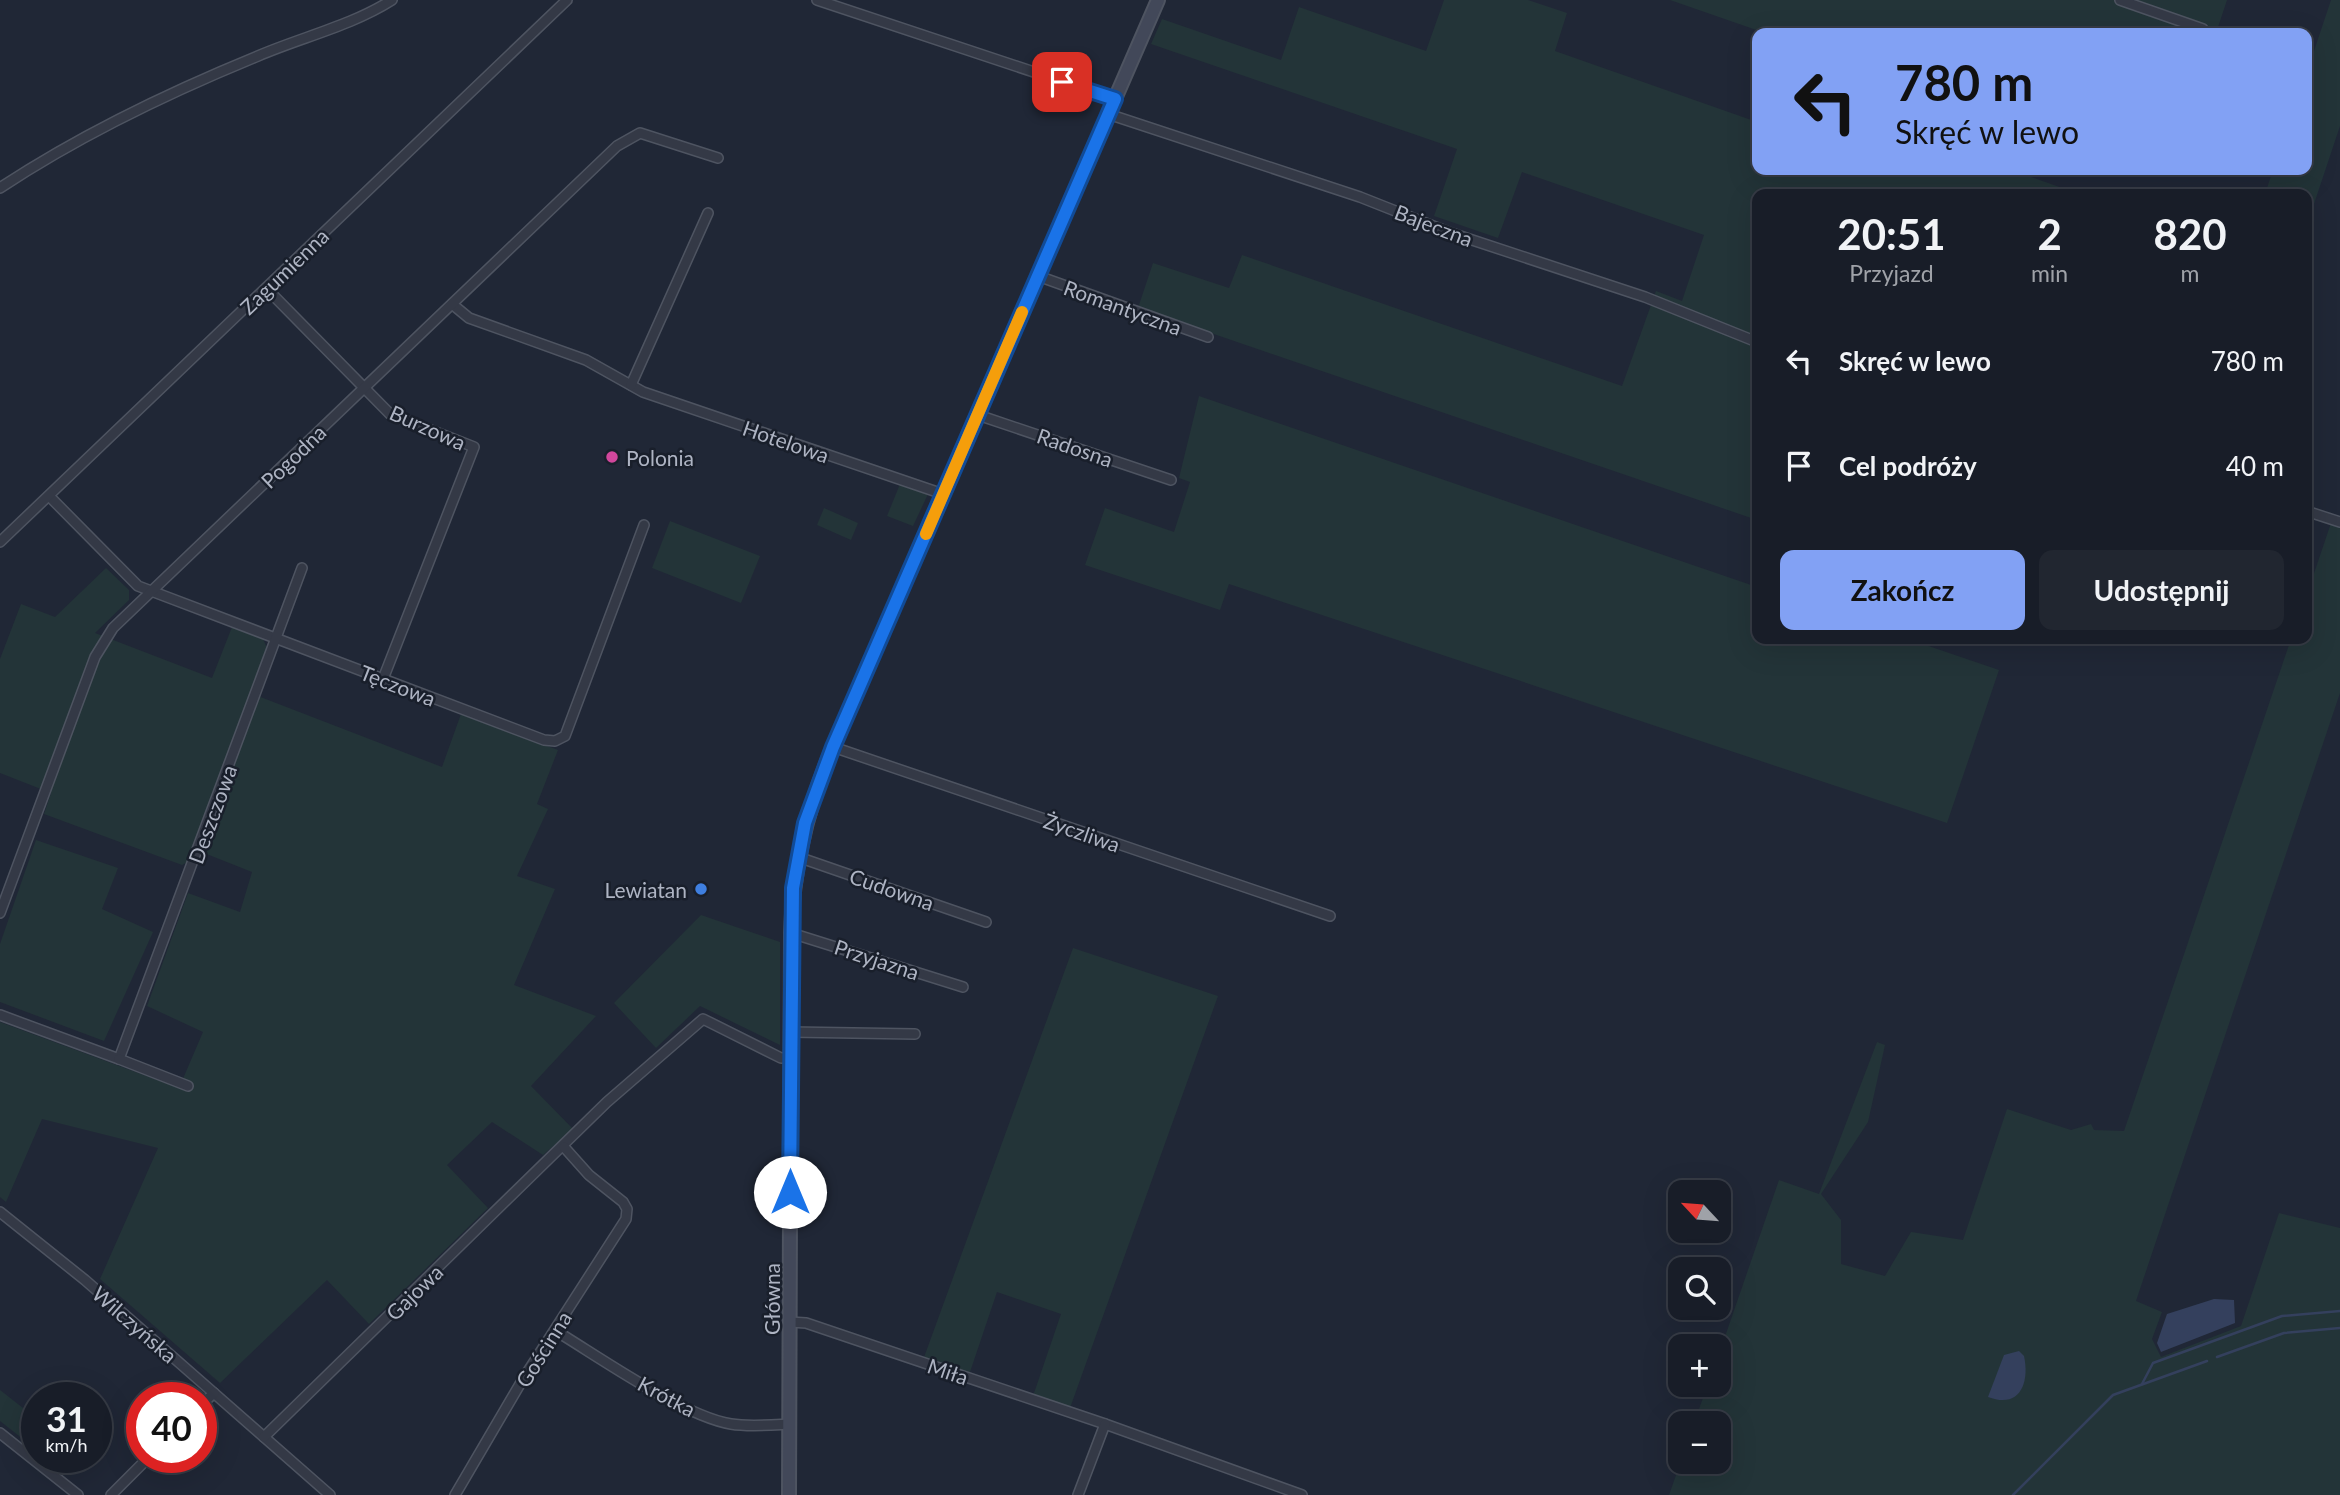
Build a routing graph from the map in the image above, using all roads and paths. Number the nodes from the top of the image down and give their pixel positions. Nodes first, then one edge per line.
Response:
1 (392, 0) edge
2 (567, 0) edge
3 (817, 0) edge
4 (1158, 0) edge
5 (2120, 0) edge
6 (2200, 28) edge
7 (1115, 99) junction
8 (1108, 114) junction
9 (718, 158) dead end
10 (0, 188) edge
11 (708, 213) dead end
12 (1038, 276) junction
13 (266, 288) junction
14 (452, 304) junction
15 (1208, 337) dead end
16 (1752, 339) edge
17 (631, 385) junction
18 (364, 388) junction
19 (978, 415) junction
20 (1171, 480) dead end
21 (943, 494) junction
22 (50, 497) junction
23 (2312, 513) edge
24 (2340, 522) edge
25 (645, 524) dead end
26 (0, 542) edge
27 (302, 568) dead end
28 (150, 591) junction
29 (276, 639) junction
30 (383, 679) junction
31 (833, 747) junction
32 (798, 857) junction
33 (0, 913) edge
34 (1330, 916) dead end
35 (986, 922) dead end
36 (791, 933) junction
37 (963, 987) dead end
38 (0, 1015) edge
39 (791, 1032) junction
40 (915, 1034) dead end
41 (791, 1058) junction
42 (119, 1059) junction
43 (188, 1086) dead end
44 (564, 1147) junction
45 (0, 1212) edge
46 (790, 1321) junction
47 (556, 1331) junction
48 (202, 1382) edge
49 (217, 1395) edge
50 (789, 1424) junction
51 (1105, 1424) junction
52 (0, 1433) edge
53 (264, 1437) junction
54 (133, 1473) edge
55 (78, 1495) edge
56 (111, 1495) edge
57 (330, 1495) edge
58 (455, 1495) edge
59 (789, 1495) edge
60 (1078, 1495) edge
61 (1302, 1495) edge

1 - 10 street
2 - 13 street, Zagumienna
3 - 7 street
4 - 7 street, Główna
5 - 6 street
7 - 8 street, Główna
8 - 12 street, Główna
8 - 16 street, Bajeczna
9 - 14 street, Pogodna
11 - 17 street
12 - 15 street, Romantyczna
12 - 19 street, Główna
13 - 18 street, Burzowa
13 - 22 street, Zagumienna
14 - 17 street, Hotelowa
14 - 18 street, Pogodna
17 - 21 street, Hotelowa
18 - 28 street, Pogodna
18 - 30 street, Burzowa
19 - 20 street, Radosna
19 - 21 street, Główna
21 - 31 street, Główna
22 - 26 street, Zagumienna
22 - 28 street, Tęczowa
23 - 24 street
25 - 30 street, Tęczowa
27 - 29 street, Deszczowa
28 - 29 street, Tęczowa
28 - 33 street, Pogodna
29 - 30 street, Tęczowa
29 - 42 street, Deszczowa
31 - 32 street, Główna
31 - 34 street, Życzliwa
32 - 35 street, Cudowna
32 - 36 street, Główna
36 - 37 street, Przyjazna
36 - 39 street, Główna
38 - 42 street
39 - 40 street
39 - 41 street, Główna
41 - 44 street, Gajowa
41 - 46 street, Główna
42 - 43 street
44 - 47 street, Gościnna
44 - 53 street, Gajowa
45 - 48 street, Wilczyńska
46 - 50 street, Główna
46 - 51 street, Miła
47 - 50 street, Krótka
47 - 58 street, Gościnna
49 - 53 street, Wilczyńska
50 - 59 street, Główna
51 - 60 street
51 - 61 street, Miła
52 - 55 street
53 - 57 street, Wilczyńska
54 - 56 street

